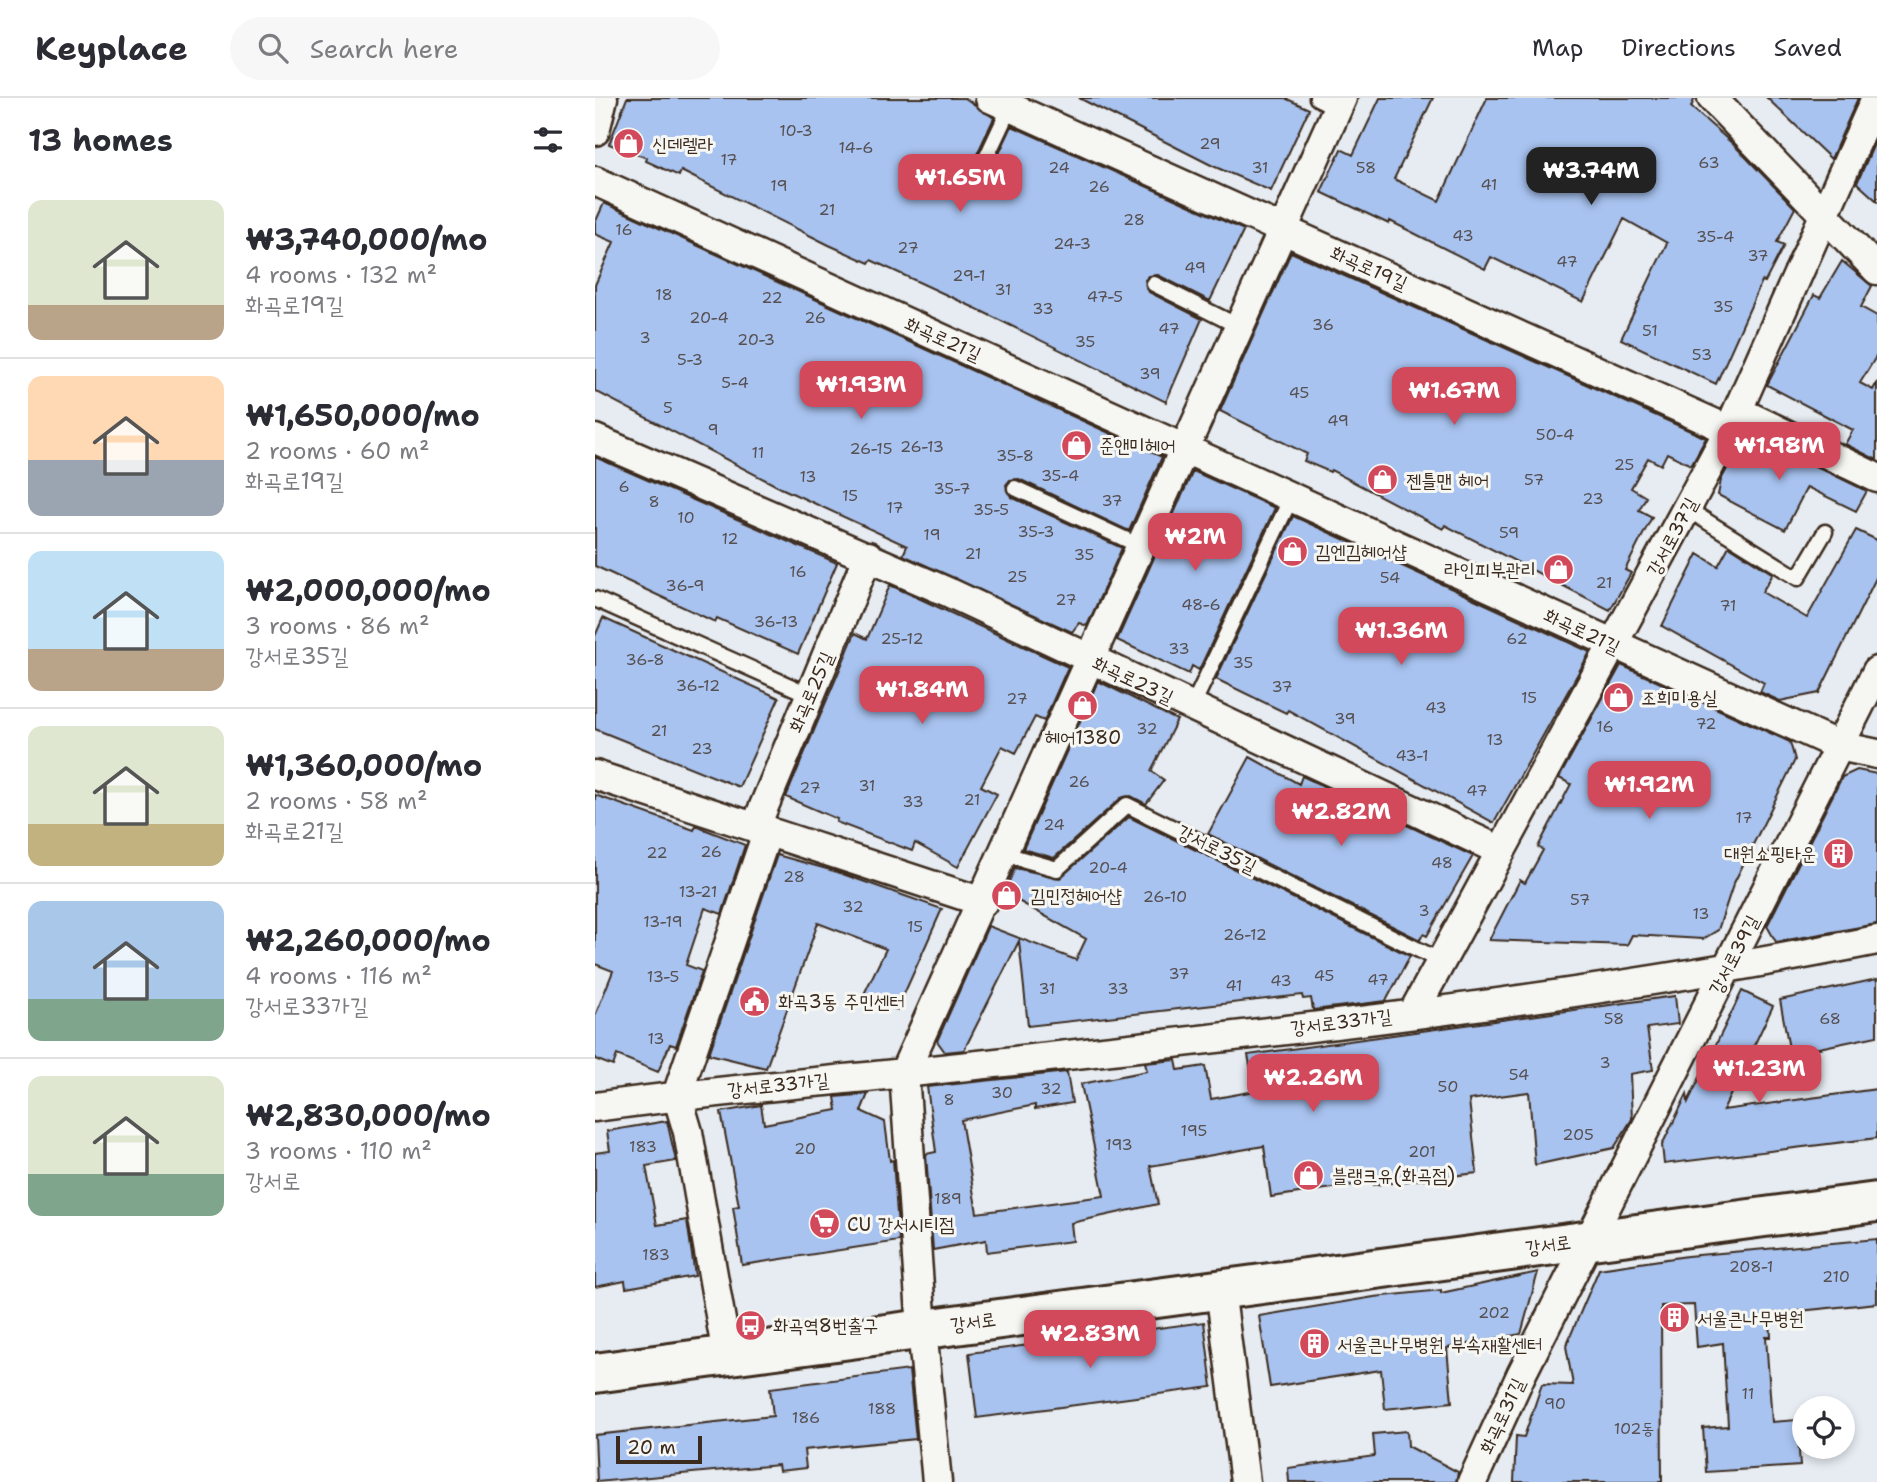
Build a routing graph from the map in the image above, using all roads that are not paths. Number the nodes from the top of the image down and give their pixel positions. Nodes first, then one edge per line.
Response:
1 (603, 98) edge
2 (1712, 98) edge
3 (1876, 98) edge
4 (1332, 101) edge
5 (1000, 102) edge
6 (1043, 109) edge
7 (595, 131) edge
8 (595, 181) edge
9 (972, 188) dead end
10 (1823, 212) junction
11 (1282, 229) junction
12 (1877, 270) edge
13 (1154, 284) dead end
14 (1238, 326) junction
15 (1734, 420) junction
16 (595, 439) edge
17 (1183, 448) junction
18 (1877, 478) edge
19 (1015, 488) dead end
20 (1291, 498) junction
21 (1687, 509) junction
22 (1825, 532) dead end
23 (1140, 547) junction
24 (868, 556) junction
25 (595, 599) edge
26 (1614, 646) junction
27 (1090, 660) junction
28 (1877, 671) edge
29 (810, 695) junction
30 (1192, 707) junction
31 (1839, 746) junction
32 (1877, 754) edge
33 (595, 775) edge
34 (761, 829) junction
35 (1501, 851) junction
36 (1004, 854) junction
37 (983, 902) junction
38 (1877, 940) edge
39 (1441, 961) junction
40 (1726, 971) junction
41 (1413, 1013) junction
42 (904, 1073) junction
43 (677, 1095) junction
44 (595, 1107) edge
45 (1877, 1202) edge
46 (1591, 1239) junction
47 (1220, 1289) junction
48 (922, 1329) junction
49 (727, 1355) junction
50 (595, 1373) edge
51 (937, 1482) edge
52 (1245, 1482) edge
53 (1472, 1482) edge

1 - 7 street
2 - 10 street
3 - 10 street, 강서로37길
4 - 11 street
5 - 6 street, 화곡로19길
5 - 9 lane, 화곡로19길
6 - 11 street, 화곡로19길
8 - 17 street, 화곡로21길
10 - 12 street
10 - 15 street, 강서로37길
11 - 14 street
11 - 15 street, 화곡로19길
13 - 14 lane
14 - 17 street
15 - 18 street
15 - 21 street, 강서로37길
16 - 24 street, 화곡로23길
17 - 20 street, 화곡로21길
17 - 23 street
19 - 23 lane
20 - 26 street, 화곡로21길
20 - 30 lane
21 - 22 lane
21 - 26 street, 강서로37길
23 - 27 street
24 - 27 street, 화곡로23길
24 - 29 street, 화곡로25길
25 - 29 lane
26 - 31 street, 화곡로21길
26 - 35 street, 강서로37길
27 - 30 street, 화곡로23길
27 - 36 street
28 - 31 street, 강서로39길
29 - 34 street, 화곡로25길
30 - 35 street, 화곡로23길
31 - 32 street, 화곡로21길
31 - 40 street, 강서로39길
33 - 34 street
34 - 37 street
34 - 43 street
35 - 39 street
36 - 37 street
36 - 39 lane, 강서로35길
37 - 42 street
38 - 40 street, 강서로33가길
39 - 41 street
40 - 41 street, 강서로33가길
40 - 46 street, 강서로39길
41 - 42 street, 강서로33가길
42 - 43 street, 강서로33가길
42 - 48 street
43 - 44 street, 강서로33가길
43 - 49 street
45 - 46 main road, 강서로
46 - 47 main road, 강서로
46 - 53 street, 화곡로31길
47 - 48 main road, 강서로
47 - 52 street
48 - 49 main road, 강서로
48 - 51 street
49 - 50 main road, 강서로

